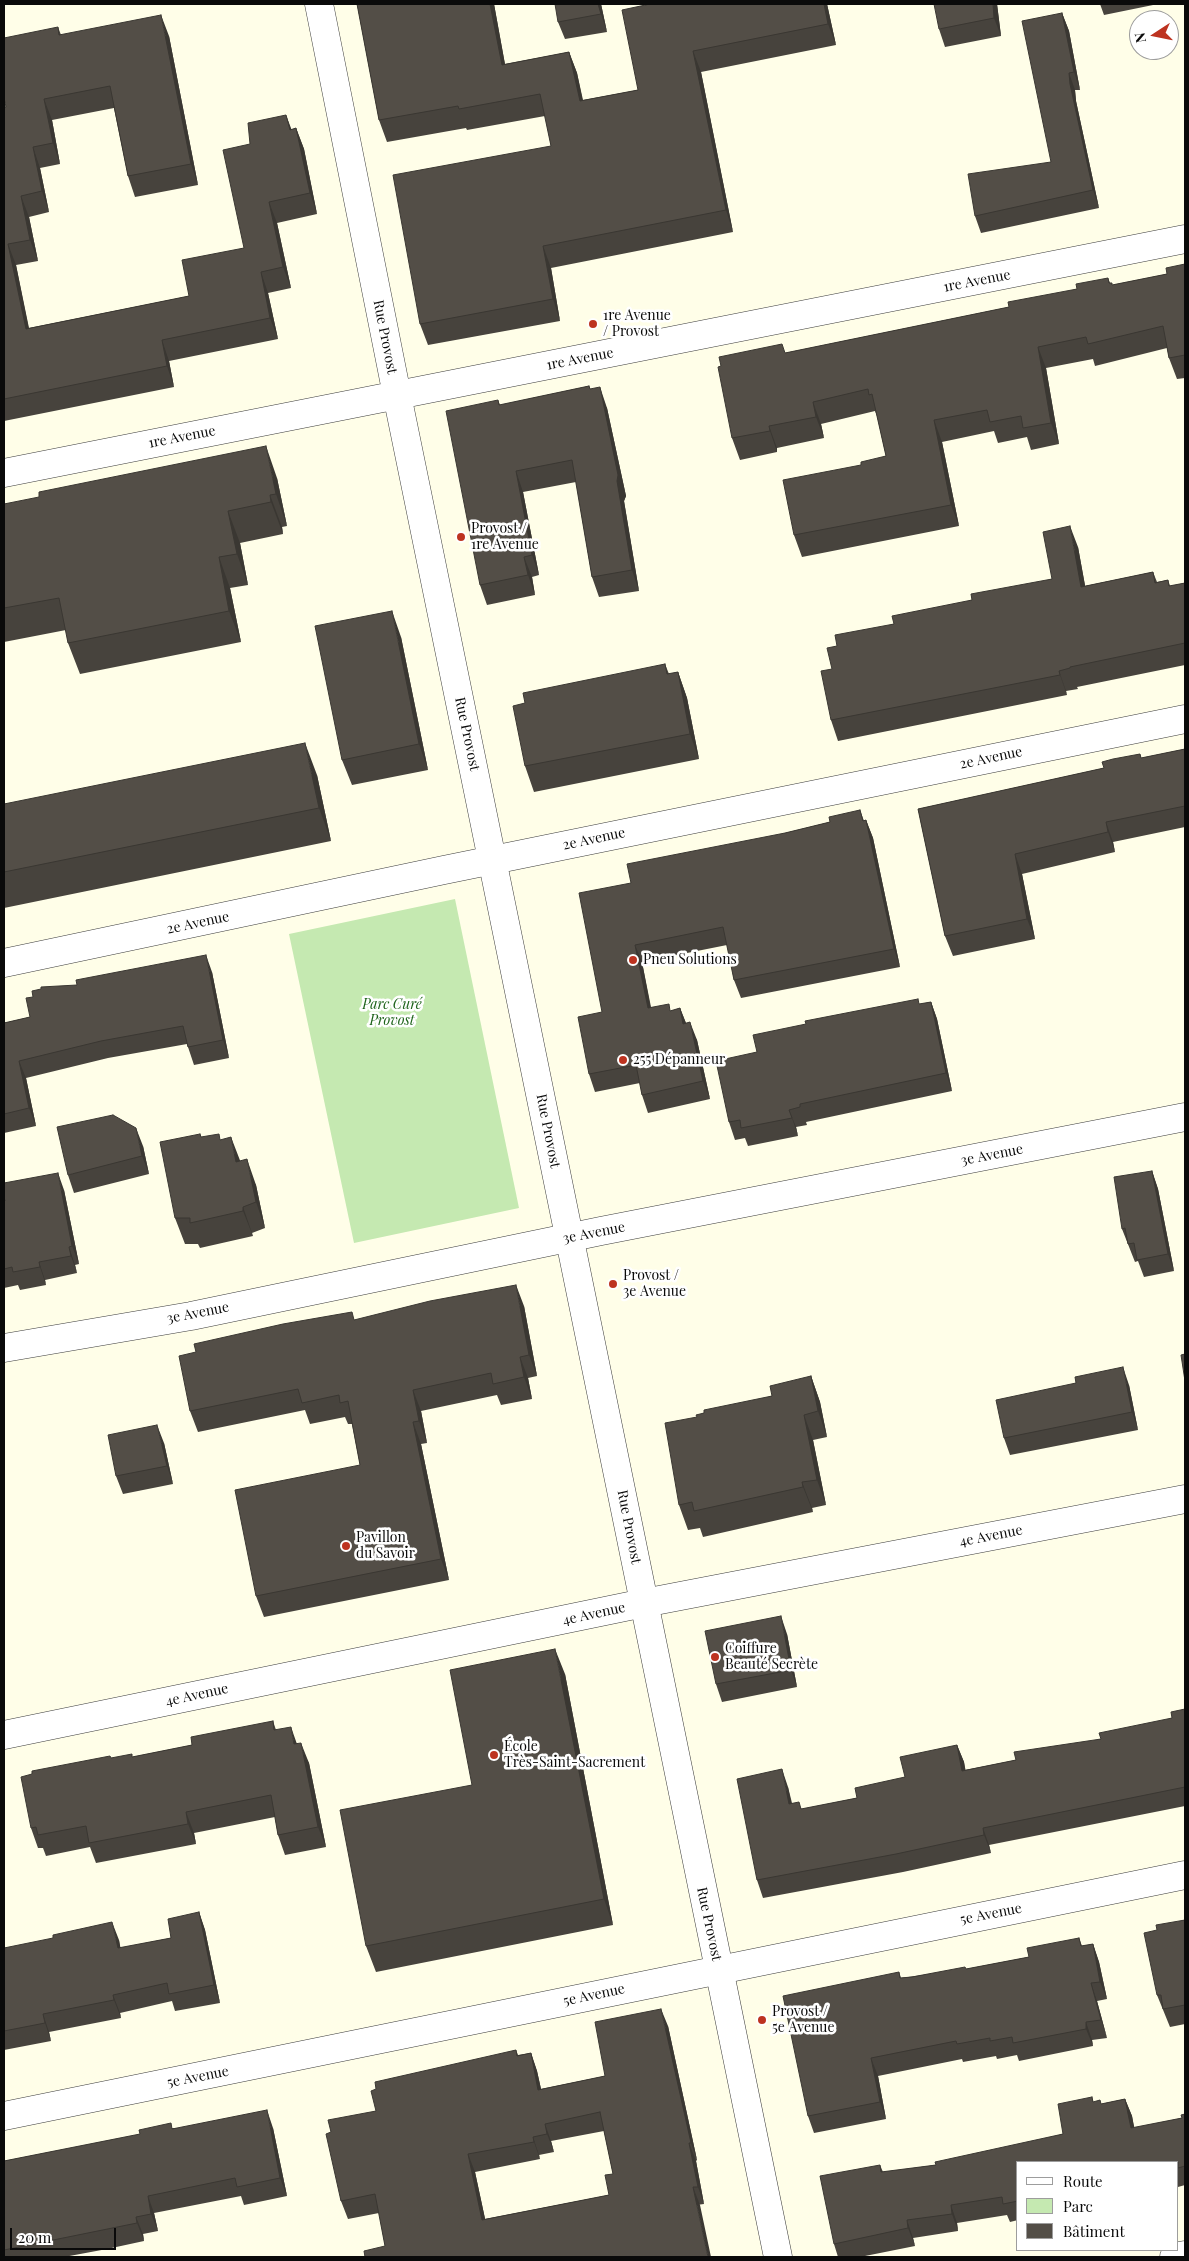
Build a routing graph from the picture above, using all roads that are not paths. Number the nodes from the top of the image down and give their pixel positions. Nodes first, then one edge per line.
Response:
1 (319, 4) edge
2 (1185, 239) edge
3 (397, 395) junction
4 (4, 473) edge
5 (1185, 719) edge
6 (493, 860) junction
7 (4, 963) edge
8 (1185, 1117) edge
9 (570, 1238) junction
10 (4, 1348) edge
11 (1185, 1499) edge
12 (644, 1603) junction
13 (4, 1735) edge
14 (1185, 1875) edge
15 (718, 1969) junction
16 (4, 2116) edge
17 (1185, 2255) edge
18 (778, 2257) edge
19 (1174, 2257) edge

1 - 3 street, Rue Provost
2 - 3 street, 1re Avenue
3 - 4 street, 1re Avenue
3 - 6 street, Rue Provost
5 - 6 street, 2e Avenue
6 - 7 street, 2e Avenue
6 - 9 street, Rue Provost
8 - 9 street, 3e Avenue
9 - 10 street, 3e Avenue
9 - 12 street, Rue Provost
11 - 12 street, 4e Avenue
12 - 13 street, 4e Avenue
12 - 15 street, Rue Provost
14 - 15 street, 5e Avenue
15 - 16 street, 5e Avenue
15 - 18 street, Rue Provost
17 - 19 street

